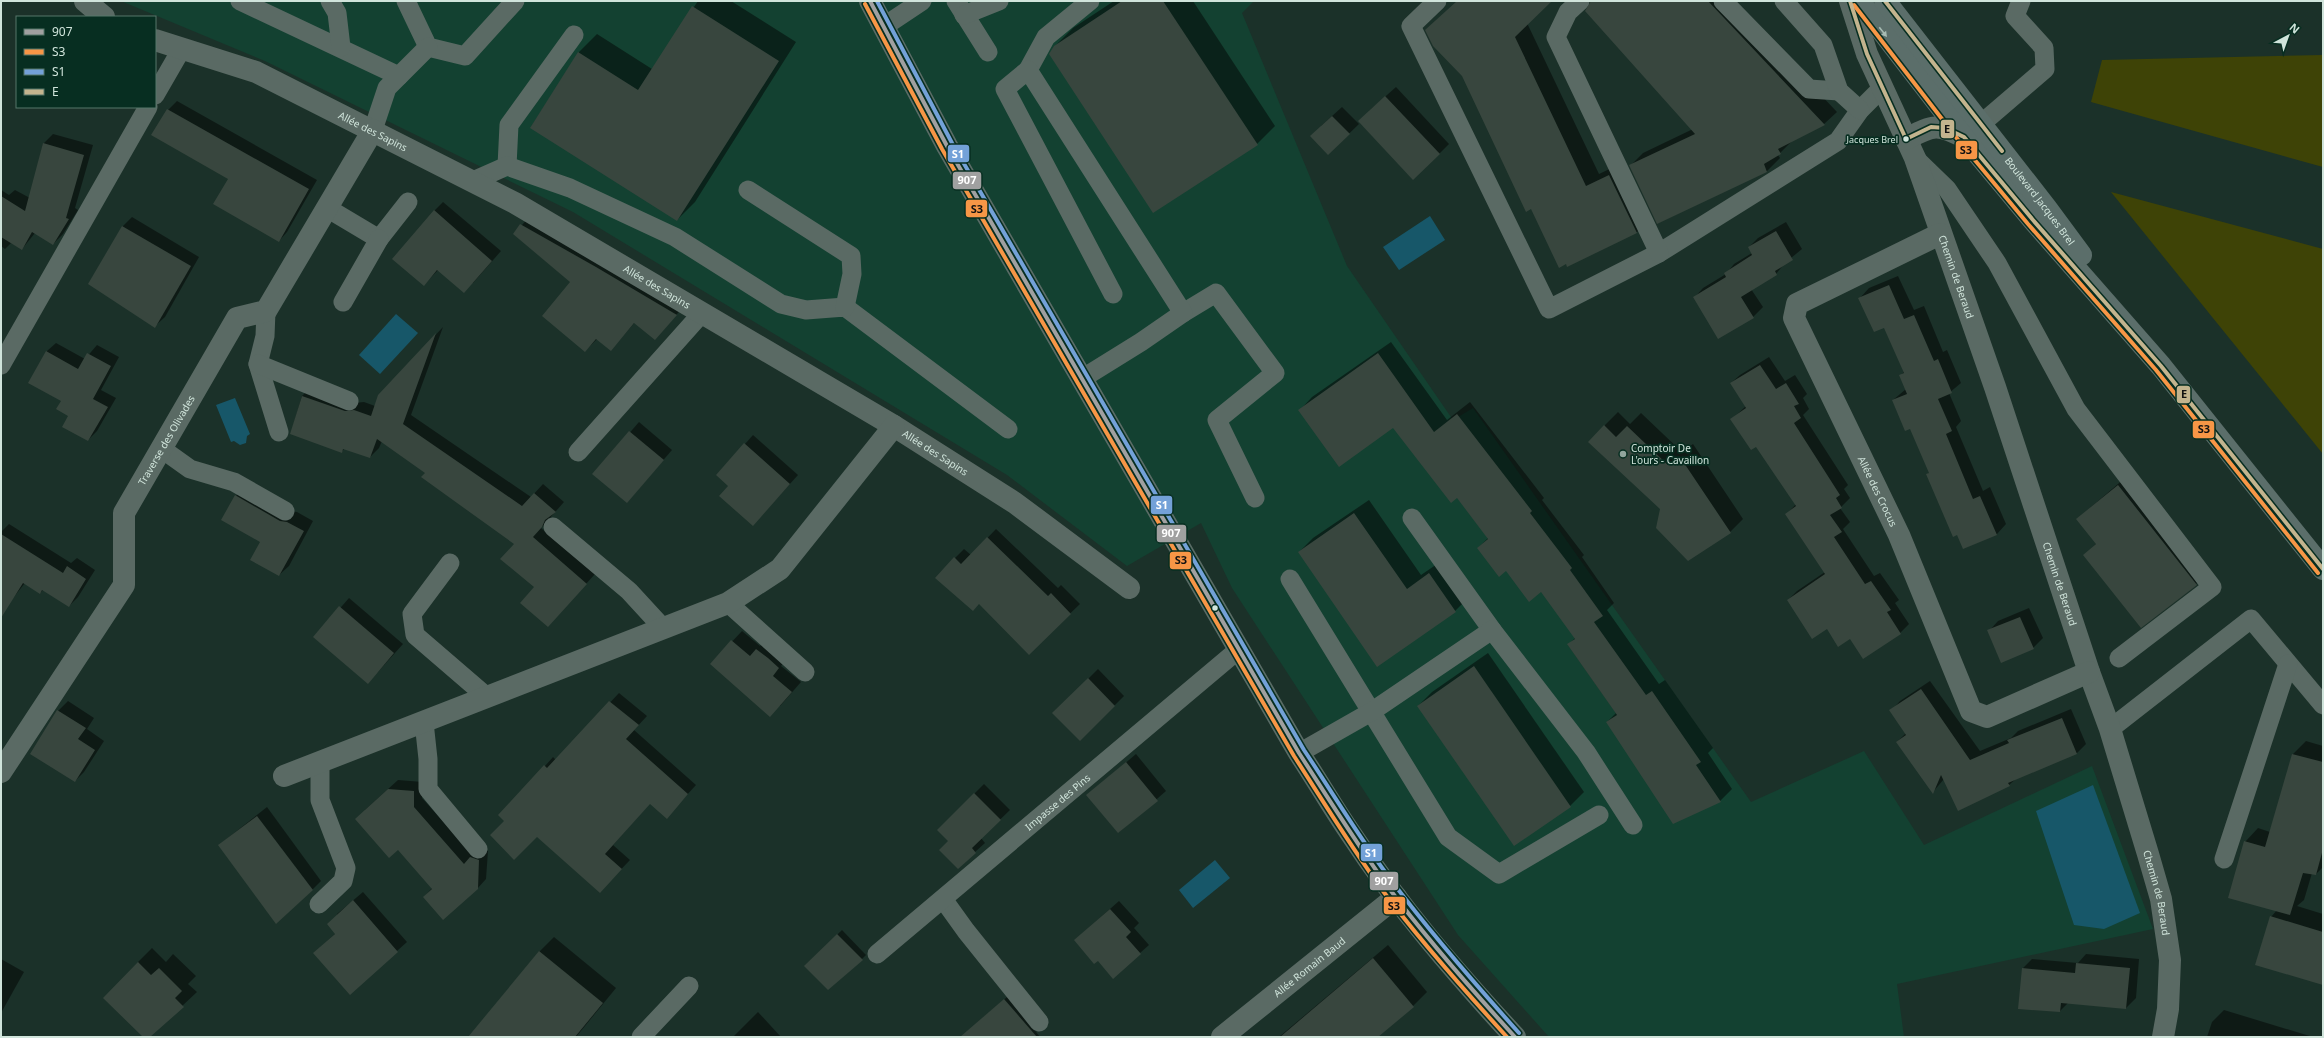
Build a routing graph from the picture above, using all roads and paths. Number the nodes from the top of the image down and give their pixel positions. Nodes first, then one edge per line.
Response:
1 (85, 1) edge
2 (240, 1) edge
3 (330, 1) edge
4 (406, 1) edge
5 (515, 1) edge
6 (870, 1) edge
7 (922, 1) edge
8 (999, 1) edge
9 (1090, 1) edge
10 (1437, 1) edge
11 (1580, 1) edge
12 (1723, 1) edge
13 (1784, 1) edge
14 (1850, 1) edge
15 (1859, 1) edge
16 (1885, 1) edge
17 (2021, 1) edge
18 (960, 8) edge
19 (103, 16) edge
20 (883, 27) junction
21 (574, 35) dead end
22 (156, 40) edge
23 (341, 47) junction
24 (428, 47) junction
25 (181, 50) junction
26 (988, 52) dead end
27 (1028, 70) junction
28 (400, 76) junction
29 (1882, 88) junction
30 (1839, 91) junction
31 (156, 93) edge
32 (147, 108) edge
33 (1860, 110) junction
34 (373, 130) junction
35 (1973, 130) junction
36 (1911, 149) junction
37 (507, 166) junction
38 (473, 181) junction
39 (748, 190) dead end
40 (408, 202) dead end
41 (327, 208) junction
42 (1940, 234) junction
43 (379, 239) junction
44 (1659, 253) junction
45 (1113, 294) dead end
46 (343, 302) dead end
47 (845, 307) junction
48 (266, 310) junction
49 (702, 313) junction
50 (1182, 313) junction
51 (258, 364) junction
52 (1, 365) edge
53 (1083, 378) junction
54 (349, 401) dead end
55 (894, 426) junction
56 (1008, 429) dead end
57 (279, 432) dead end
58 (162, 449) junction
59 (578, 452) dead end
60 (1255, 498) dead end
61 (285, 511) dead end
62 (1412, 518) dead end
63 (553, 527) dead end
64 (450, 563) dead end
65 (2323, 569) edge
66 (1290, 578) dead end
67 (1129, 588) dead end
68 (728, 603) junction
69 (663, 628) junction
70 (1492, 630) junction
71 (1238, 650) junction
72 (2119, 658) dead end
73 (2288, 664) junction
74 (805, 672) dead end
75 (2089, 672) junction
76 (487, 697) junction
77 (2323, 705) edge
78 (1371, 712) junction
79 (424, 722) junction
80 (2110, 729) junction
81 (1299, 752) junction
82 (320, 762) junction
83 (1, 772) edge
84 (284, 776) dead end
85 (1599, 815) dead end
86 (1633, 825) dead end
87 (478, 849) dead end
88 (2224, 859) dead end
89 (1396, 897) junction
90 (943, 899) junction
91 (319, 904) dead end
92 (877, 954) dead end
93 (689, 986) dead end
94 (1039, 1022) dead end
95 (641, 1037) edge
96 (1222, 1037) edge
97 (1515, 1037) edge
98 (2163, 1037) edge

1 - 19 street
2 - 23 lane
3 - 23 lane
4 - 24 lane
5 - 24 lane
6 - 20 main road
7 - 20 lane
8 - 18 lane
9 - 27 lane
10 - 44 lane
11 - 44 lane
12 - 30 lane
13 - 30 lane
14 - 29 street, Chemin de Beraud
15 -> 35 main road, Boulevard Jacques Brel
16 - 35 main road, Boulevard Jacques Brel
17 - 35 lane
18 - 26 lane
20 - 53 main road
21 - 37 lane
22 - 25 street, Allée des Sapins
23 - 28 lane
24 - 28 lane
25 - 31 lane
25 - 34 street, Allée des Sapins
27 - 45 lane
27 - 50 lane
28 - 34 lane
29 - 33 lane
29 - 36 street, Chemin de Beraud
30 - 33 lane
32 - 52 lane
33 - 44 lane
34 - 38 street, Allée des Sapins
34 - 41 street
35 - 36 street
35 - 65 main road, Boulevard Jacques Brel
36 - 42 street, Chemin de Beraud
36 - 72 lane
37 - 38 lane
37 - 47 lane
38 - 49 street, Allée des Sapins
39 - 47 lane
40 - 43 lane
41 - 43 lane
41 - 48 street
42 - 75 street, Chemin de Beraud
42 - 75 street, Allée des Crocus
43 - 46 lane
47 - 56 lane
48 - 51 lane
48 - 58 street, Traverse des Olivades
49 - 55 street, Allée des Sapins
49 - 59 lane
50 - 53 lane
50 - 60 lane
51 - 54 lane
51 - 57 lane
53 - 71 main road
55 - 67 street, Allée des Sapins
55 - 68 street
58 - 61 lane
58 - 83 street, Traverse des Olivades
62 - 70 lane
63 - 69 lane
64 - 76 lane
66 - 78 lane
68 - 69 street
68 - 74 lane
69 - 76 street
70 - 78 lane
70 - 86 lane
71 - 81 main road
71 - 90 lane, Impasse des Pins
73 - 77 lane
73 - 80 lane
73 - 88 lane
75 - 80 street, Chemin de Beraud
76 - 79 street
78 - 81 lane
78 - 85 lane
79 - 82 street
79 - 87 lane
80 - 98 street, Chemin de Beraud
81 - 89 main road
82 - 84 street
82 - 91 lane
89 - 96 street, Allée Romain Baud
89 - 97 main road
90 - 92 lane, Impasse des Pins
90 - 94 lane
93 - 95 lane

